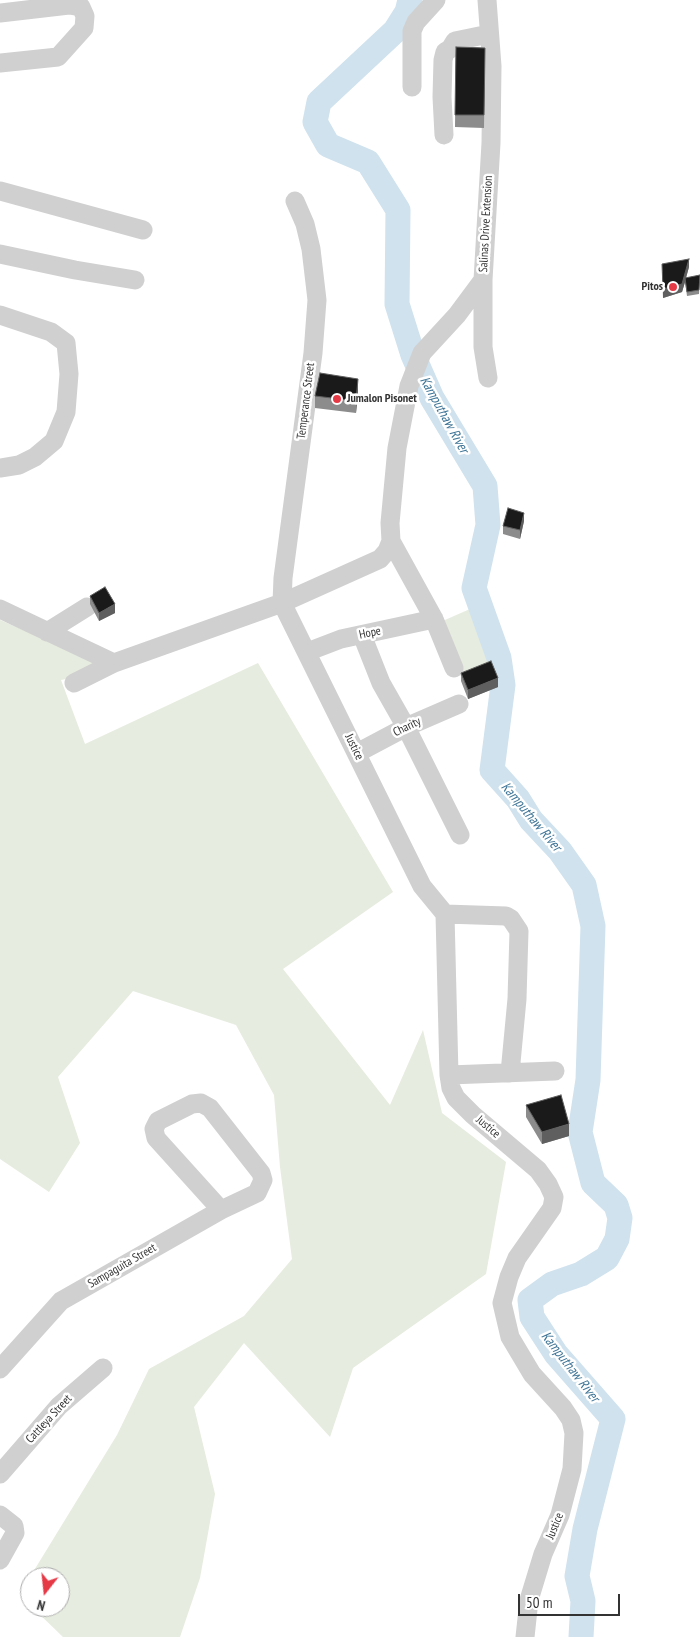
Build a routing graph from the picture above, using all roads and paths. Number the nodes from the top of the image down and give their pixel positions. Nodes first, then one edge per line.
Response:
1 (436, 0) edge
2 (487, 0) edge
3 (0, 13) edge
4 (490, 43) junction
5 (0, 63) edge
6 (412, 87) dead end
7 (444, 135) dead end
8 (0, 191) edge
9 (295, 201) dead end
10 (143, 230) dead end
11 (0, 254) edge
12 (135, 280) dead end
13 (483, 280) junction
14 (0, 314) edge
15 (488, 378) dead end
16 (0, 468) edge
17 (391, 542) junction
18 (282, 603) junction
19 (87, 607) dead end
20 (0, 609) edge
21 (434, 619) junction
22 (47, 632) junction
23 (362, 635) junction
24 (307, 652) junction
25 (114, 663) junction
26 (454, 668) dead end
27 (74, 683) dead end
28 (459, 704) dead end
29 (406, 727) junction
30 (357, 753) junction
31 (460, 835) dead end
32 (446, 914) junction
33 (555, 1072) dead end
34 (510, 1073) junction
35 (449, 1075) junction
36 (221, 1210) junction
37 (103, 1368) dead end
38 (0, 1369) edge
39 (0, 1474) edge
40 (0, 1515) edge
41 (0, 1560) edge
42 (525, 1637) edge

1 - 6 street
2 - 4 street, Salinas Drive Extension
3 - 5 street
4 - 7 street
4 - 13 street, Salinas Drive Extension
8 - 10 street
9 - 18 street, Temperance Street
11 - 12 street
13 - 15 street
13 - 17 street, Salinas Drive Extension
14 - 16 street
17 - 18 street
17 - 21 street
18 - 24 street, Justice
18 - 25 street
19 - 22 street
20 - 22 street
21 - 23 street, Hope
21 - 26 street
22 - 25 street
23 - 24 street, Hope
23 - 29 street
24 - 30 street, Justice
25 - 27 street
28 - 29 street, Charity
29 - 30 street, Charity
29 - 31 street
30 - 32 street, Justice
32 - 34 street
32 - 35 street, Justice
33 - 34 street
34 - 35 street
35 - 42 street, Justice
36 - 36 street, Sampaguita Street
36 - 38 street, Sampaguita Street
37 - 39 street, Cattleya Street
40 - 41 street

